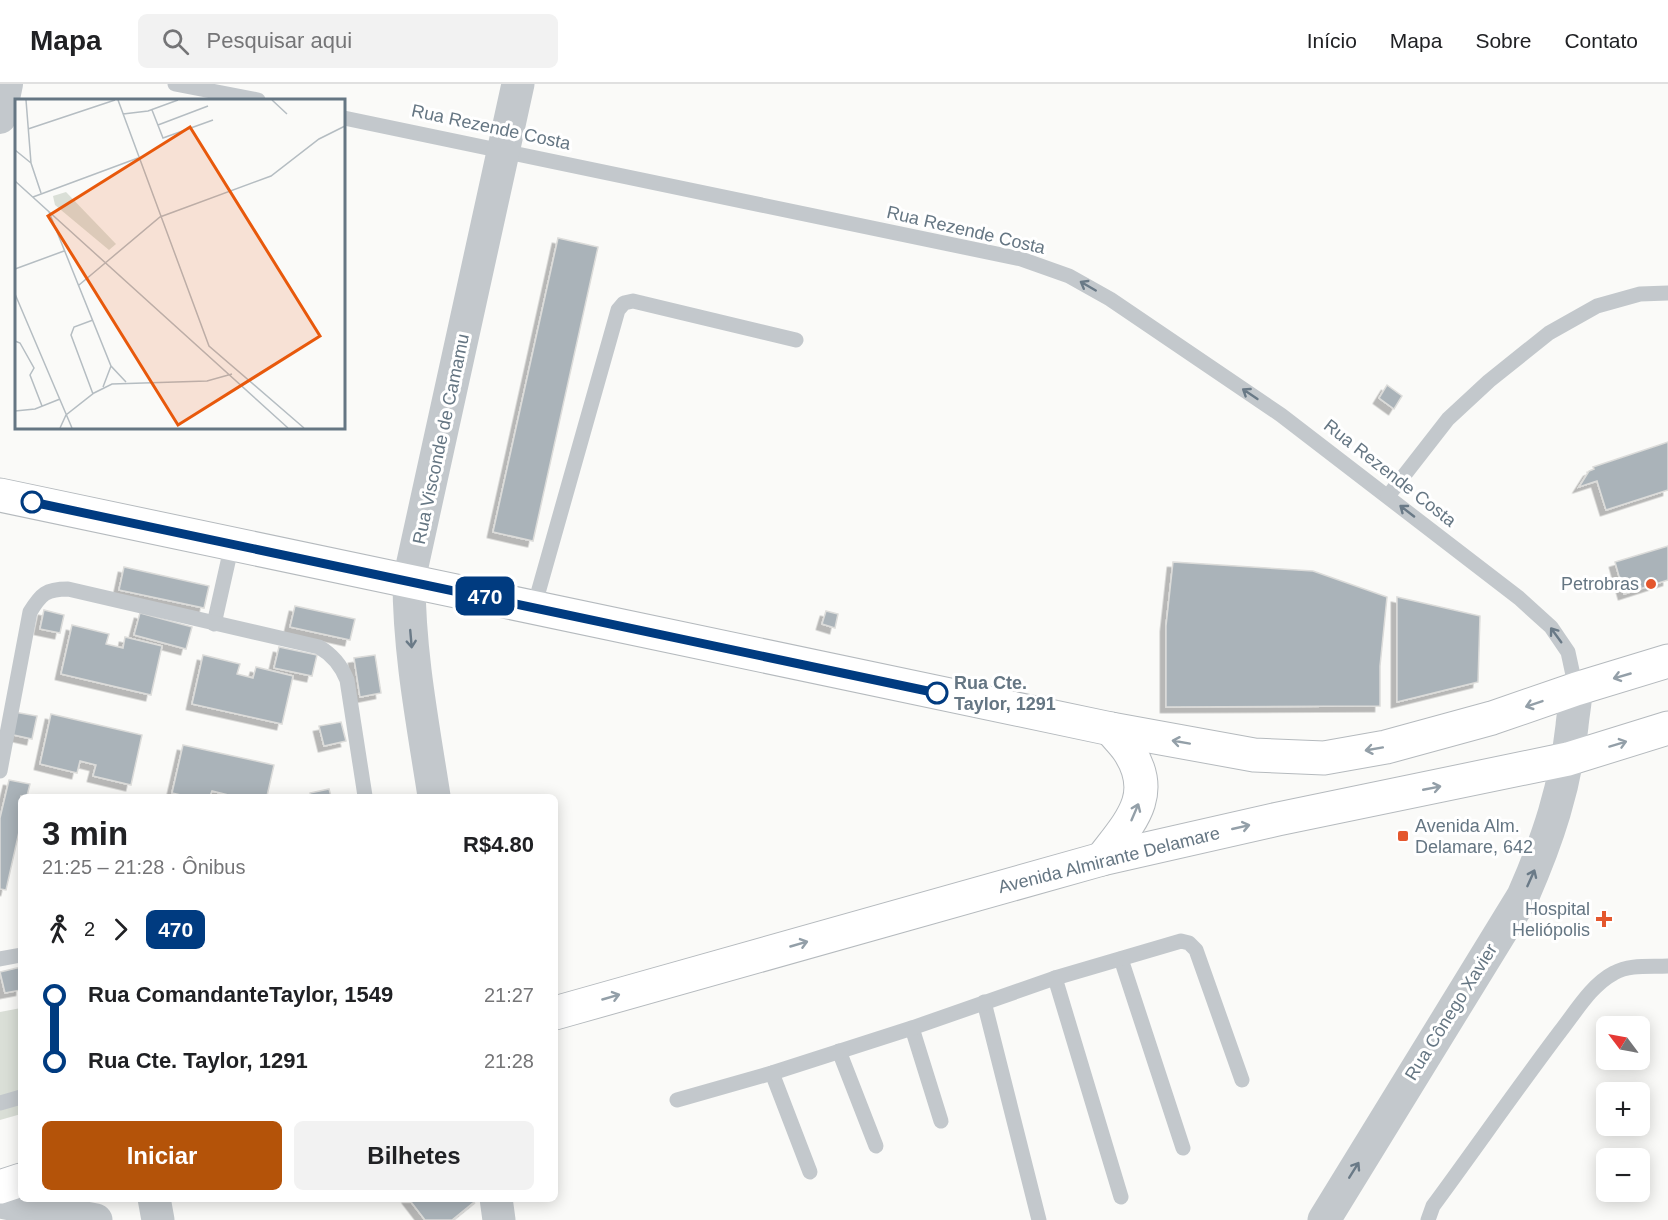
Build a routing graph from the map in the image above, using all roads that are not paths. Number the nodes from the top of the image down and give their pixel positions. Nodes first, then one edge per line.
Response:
1 (7, 84) edge
2 (175, 84) edge
3 (518, 84) edge
4 (253, 99) edge
5 (0, 118) edge
6 (345, 118) edge
7 (504, 150) junction
8 (1668, 293) edge
9 (796, 340) dead end
10 (0, 495) edge
11 (1388, 496) junction
12 (232, 544) junction
13 (409, 580) junction
14 (534, 607) junction
15 (214, 624) junction
16 (1668, 662) edge
17 (1576, 689) junction
18 (1110, 729) junction
19 (1668, 729) edge
20 (1568, 759) junction
21 (0, 771) edge
22 (365, 794) edge
23 (434, 794) edge
24 (1102, 860) junction
25 (18, 956) edge
26 (0, 959) edge
27 (1121, 959) junction
28 (1668, 966) edge
29 (1055, 978) junction
30 (984, 1002) junction
31 (558, 1012) edge
32 (912, 1028) junction
33 (839, 1051) junction
34 (772, 1073) junction
35 (1242, 1080) dead end
36 (18, 1098) edge
37 (678, 1100) dead end
38 (0, 1103) edge
39 (941, 1121) dead end
40 (876, 1146) dead end
41 (1183, 1148) dead end
42 (810, 1172) dead end
43 (18, 1181) edge
44 (0, 1187) edge
45 (1122, 1197) dead end
46 (0, 1202) edge
47 (155, 1202) edge
48 (497, 1202) edge
49 (96, 1220) edge
50 (158, 1220) edge
51 (499, 1220) edge
52 (1039, 1220) edge
53 (1324, 1220) edge
54 (1428, 1220) edge

1 - 5 street
2 - 4 lane
3 - 7 street, Rua Visconde de Camamu
6 - 7 lane, Rua Rezende Costa
11 -> 7 lane, Rua Rezende Costa
7 - 13 street, Rua Visconde de Camamu
8 - 11 lane
9 - 14 lane
10 - 12 main road
17 -> 11 lane, Rua Rezende Costa
12 - 13 main road
12 - 15 lane
13 - 14 main road
13 -> 23 street, Rua Visconde de Camamu
14 - 18 main road
15 - 21 lane
15 - 22 lane
16 -> 17 main road
17 -> 18 main road
17 - 20 street, Rua Cônego Xavier
24 -> 18 main road
20 -> 19 main road, Avenida Almirante Delamare
24 -> 20 main road, Avenida Almirante Delamare
53 -> 20 street, Rua Cônego Xavier
31 -> 24 main road, Avenida Almirante Delamare
25 - 26 lane
27 - 29 lane
27 - 35 lane
27 - 41 lane
28 - 54 lane
29 - 30 lane
29 - 45 lane
30 - 32 lane
30 - 52 lane
32 - 33 lane
32 - 39 lane
33 - 34 lane
33 - 40 lane
34 - 37 lane
34 - 42 lane
36 - 38 lane
43 - 44 main road
46 - 49 street
47 - 50 street
48 - 51 street

